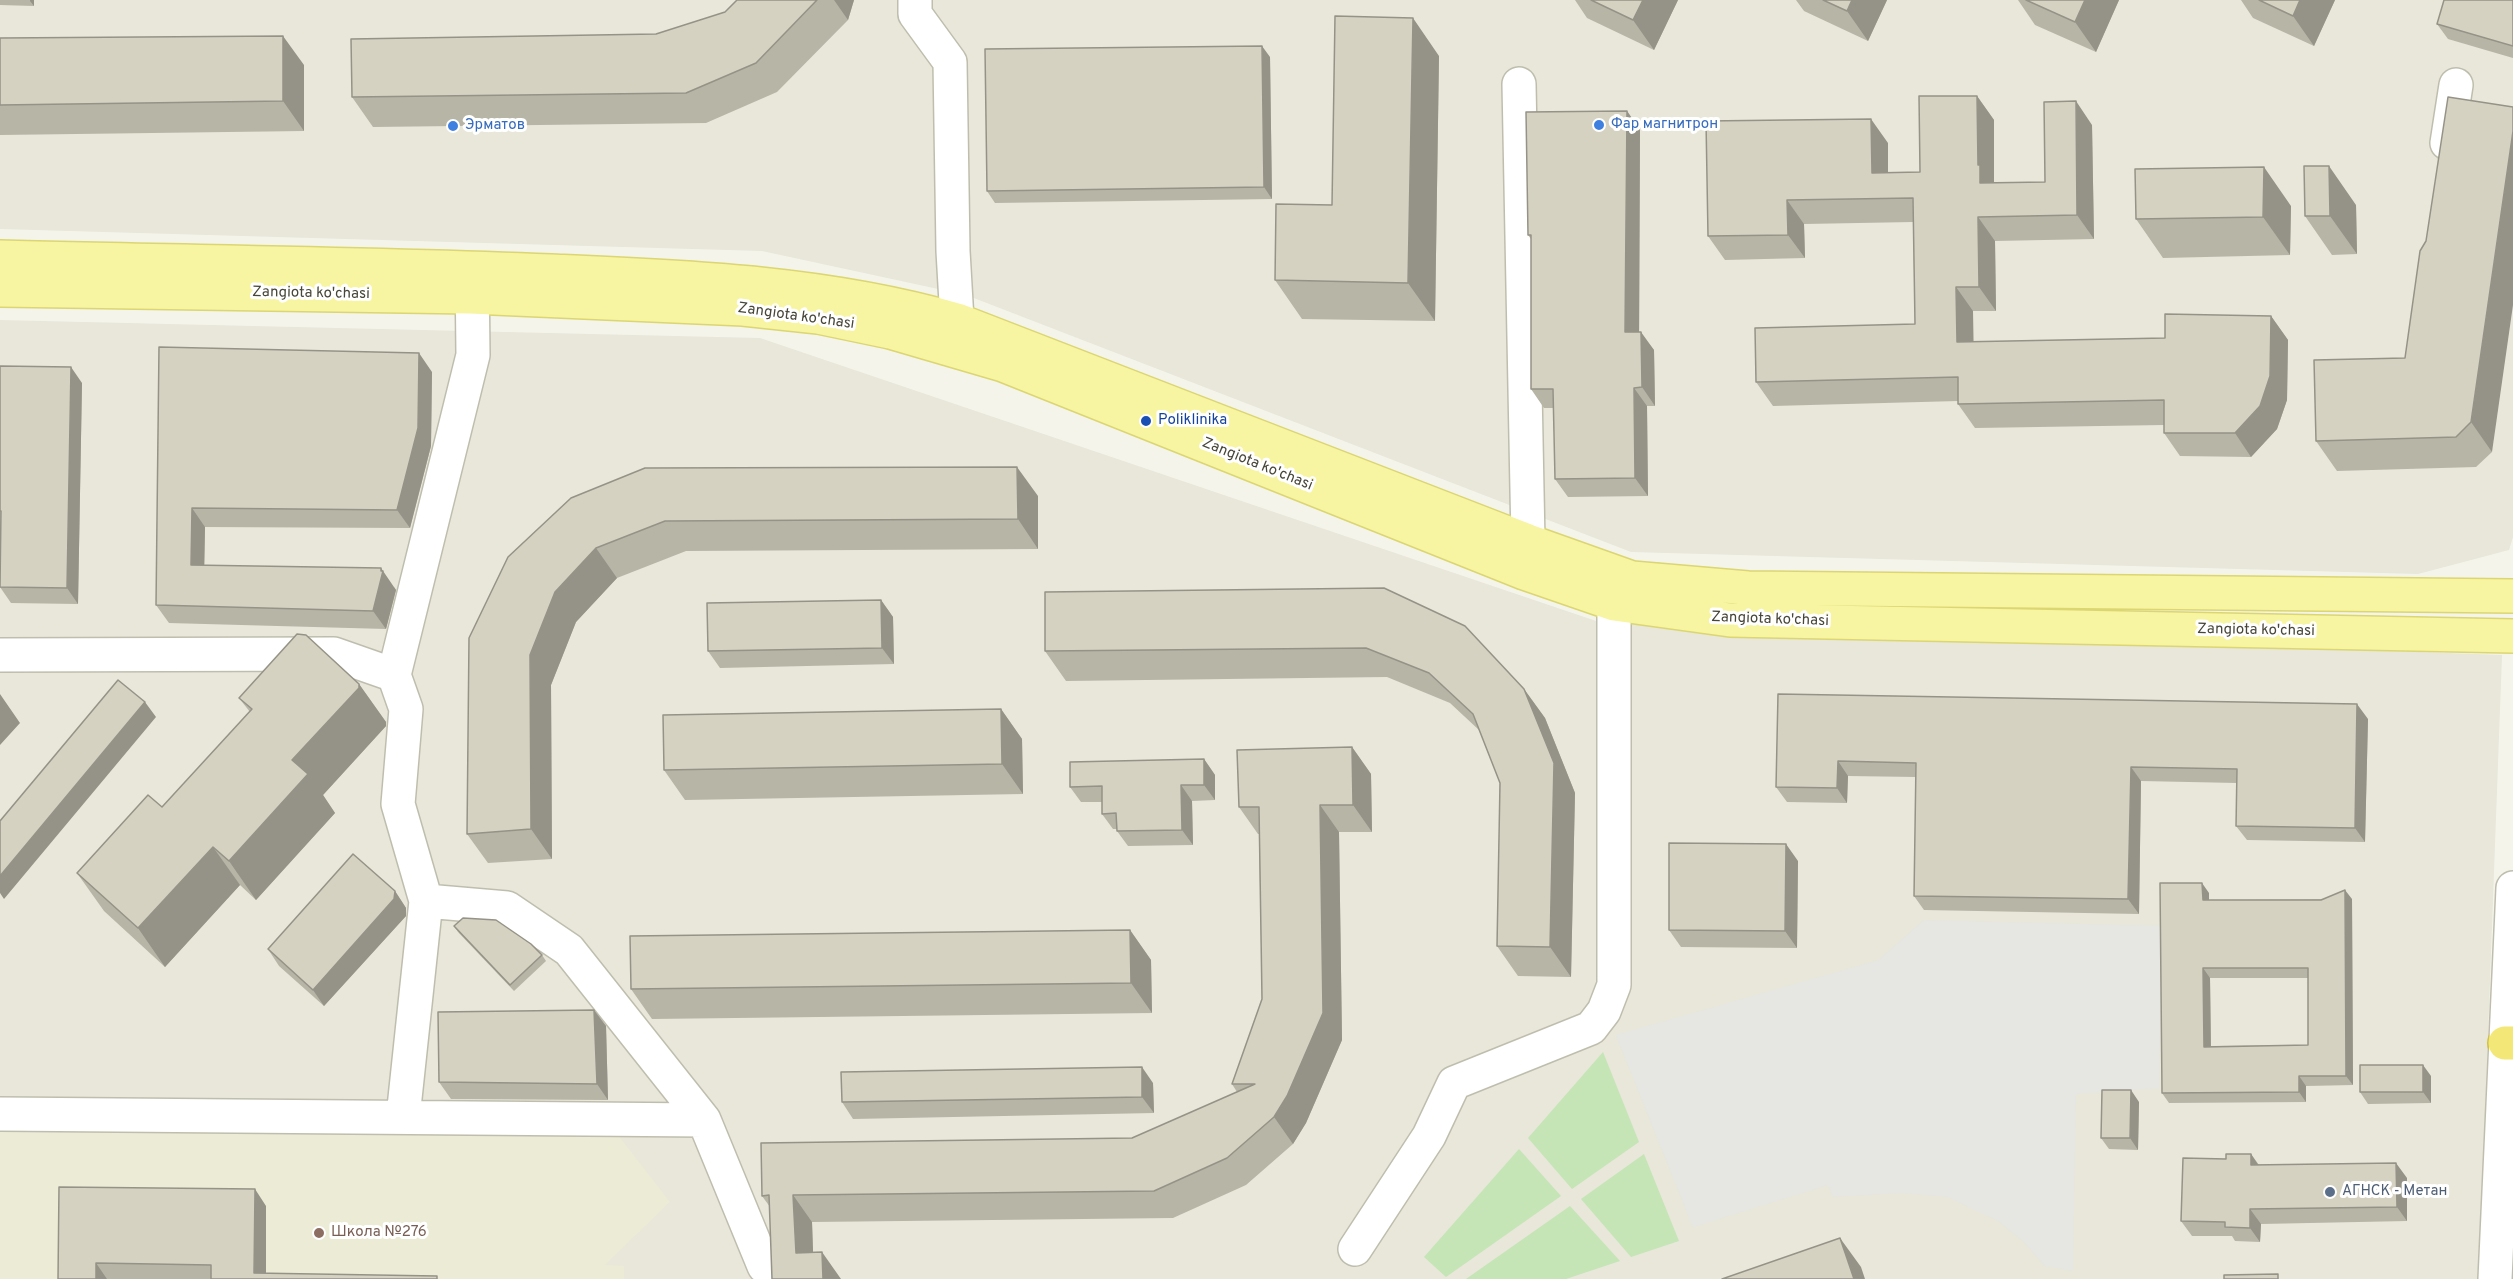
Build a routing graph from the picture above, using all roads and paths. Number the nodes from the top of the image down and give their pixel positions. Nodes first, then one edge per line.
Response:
1 (915, 0) edge
2 (1520, 84) dead end
3 (2456, 85) dead end
4 (2442, 176) edge
5 (0, 257) edge
6 (471, 282) junction
7 (0, 290) edge
8 (957, 320) junction
9 (962, 352) junction
10 (1528, 541) junction
11 (1524, 573) junction
12 (2513, 596) edge
13 (1614, 604) junction
14 (2513, 636) edge
15 (0, 655) edge
16 (394, 675) junction
17 (2513, 888) edge
18 (426, 901) junction
19 (2509, 1043) edge
20 (0, 1114) edge
21 (403, 1117) junction
22 (704, 1120) junction
23 (1355, 1249) dead end
24 (764, 1266) dead end
25 (2495, 1279) edge

1 - 8 street
2 - 10 street
3 - 4 street
5 - 6 main road, Zangiota ko'chasi
6 - 7 main road, Zangiota ko'chasi
6 - 8 main road, Zangiota ko'chasi
6 - 9 main road, Zangiota ko'chasi
6 - 16 street
8 - 9 street
8 - 10 main road, Zangiota ko'chasi
9 - 11 main road, Zangiota ko'chasi
10 - 11 street
10 - 12 main road, Zangiota ko'chasi
11 - 13 main road, Zangiota ko'chasi
13 - 14 main road, Zangiota ko'chasi
13 - 23 street
15 - 16 street
16 - 18 street
17 - 19 street
18 - 21 street
18 - 22 street
19 - 25 street
20 - 21 street
21 - 22 street
22 - 24 street

